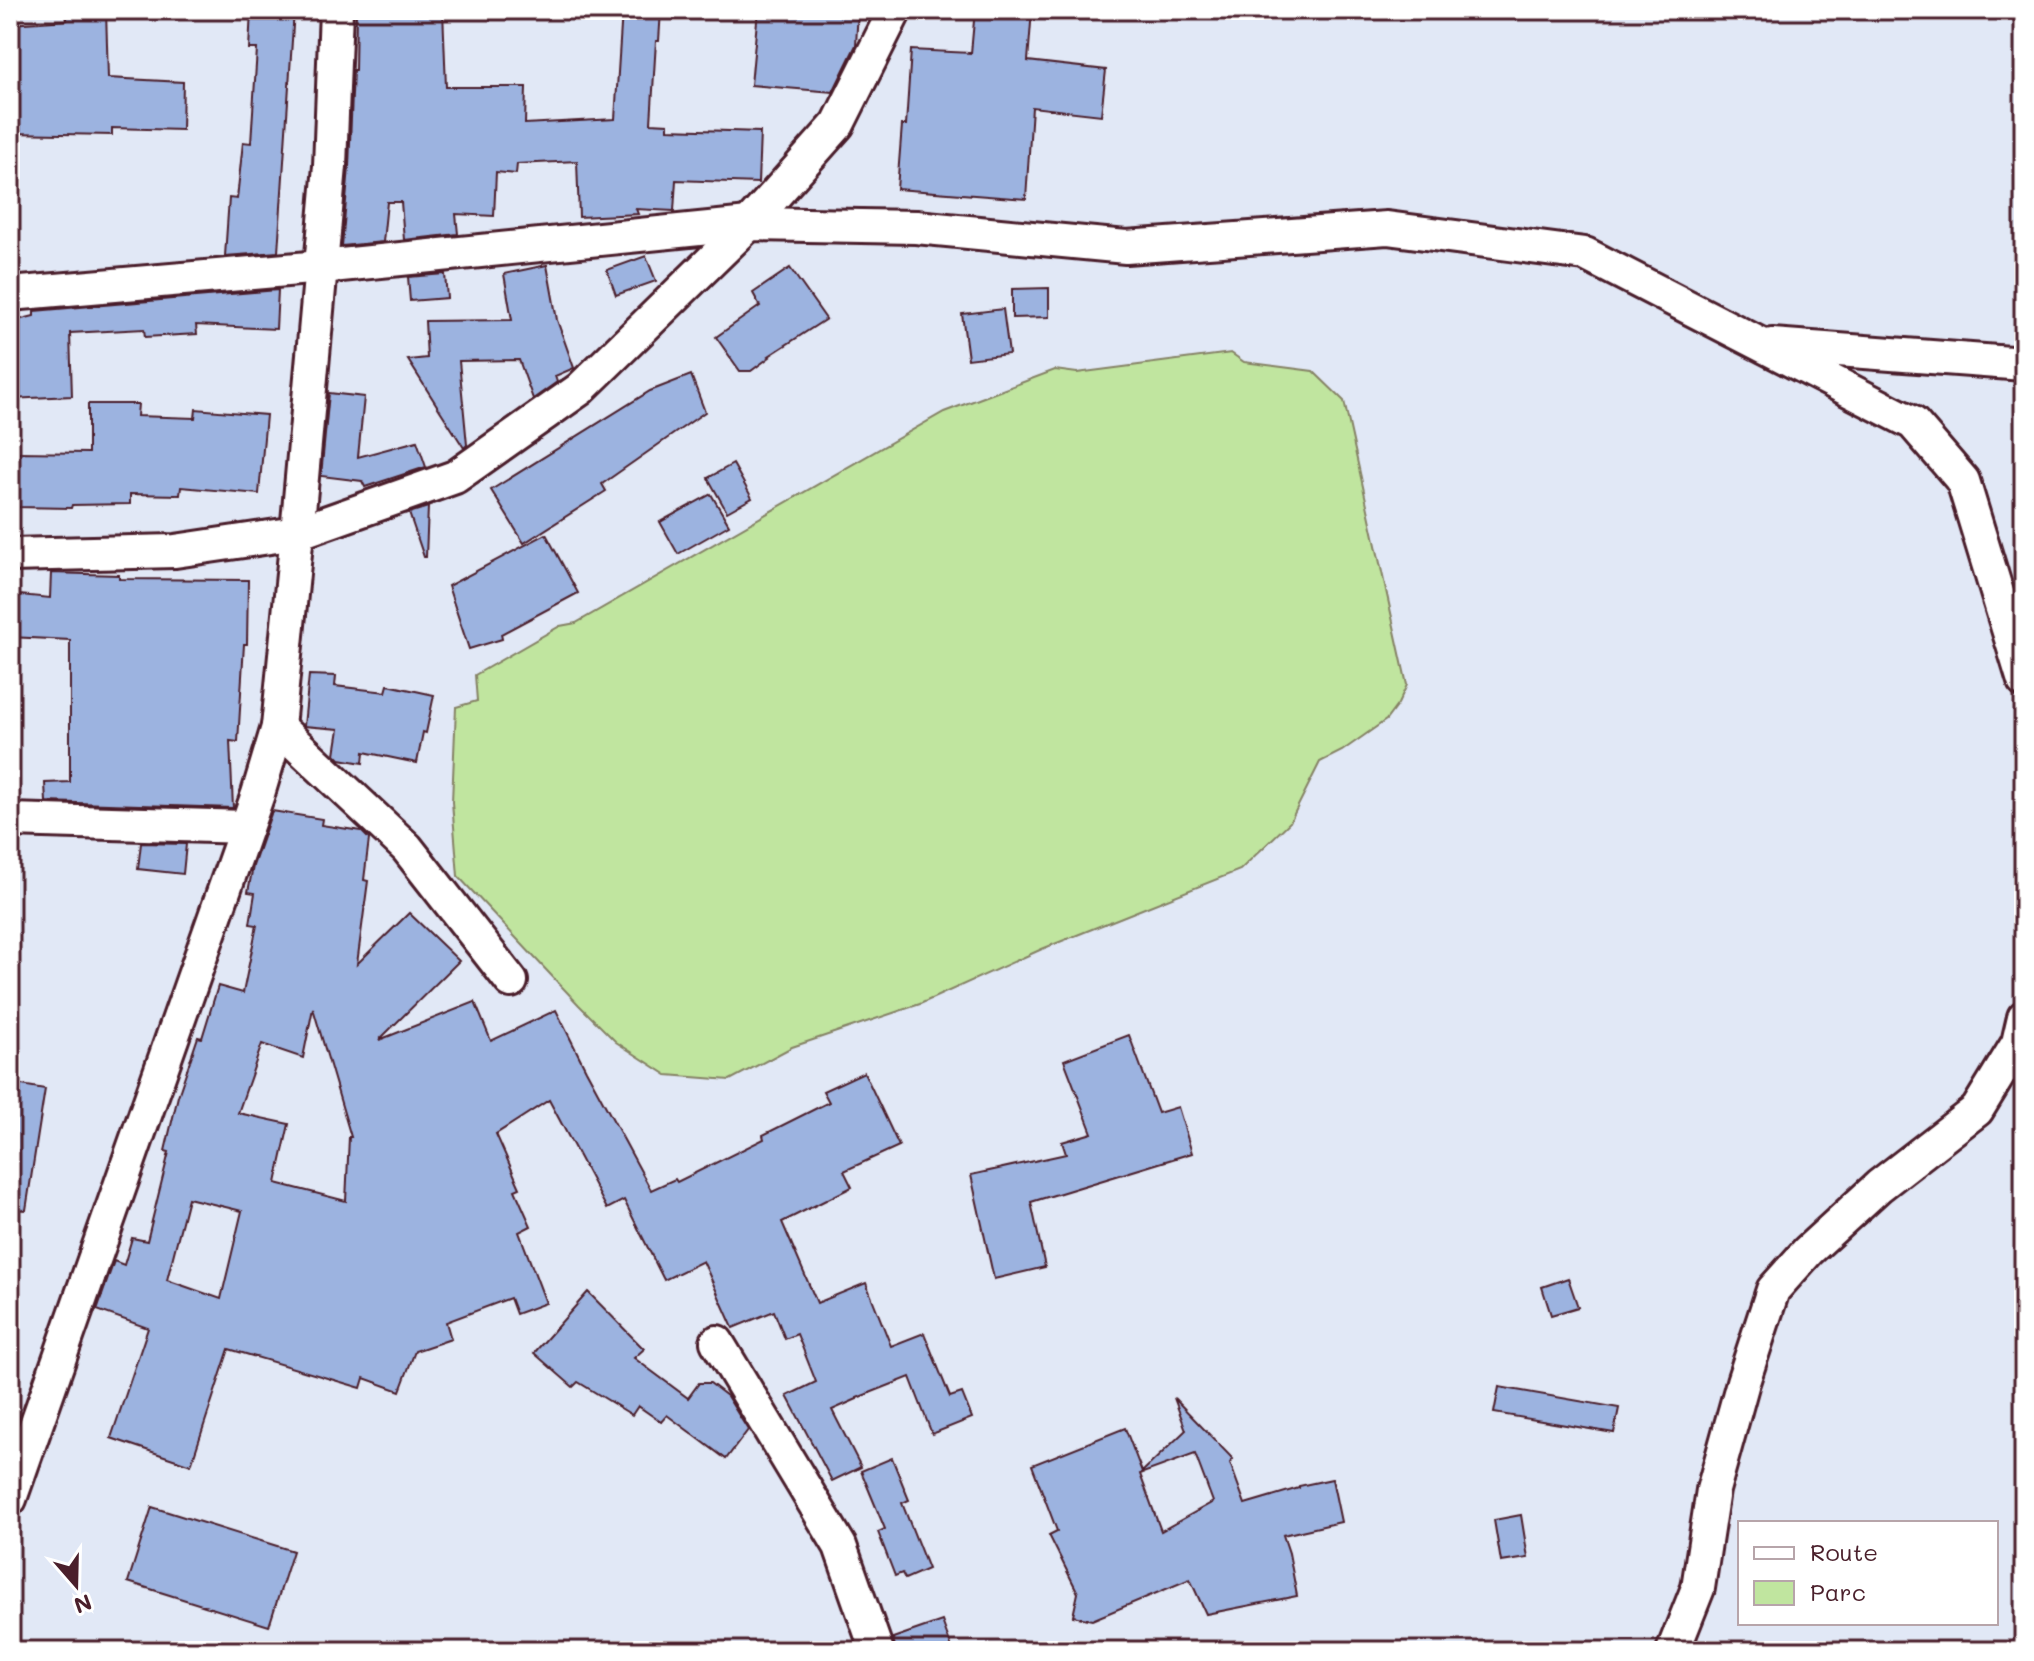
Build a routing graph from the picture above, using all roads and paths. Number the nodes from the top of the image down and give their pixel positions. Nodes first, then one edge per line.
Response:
1 (336, 10) edge
2 (895, 10) edge
3 (749, 224) junction
4 (321, 267) junction
5 (10, 294) edge
6 (1757, 344) junction
7 (2024, 364) edge
8 (297, 533) junction
9 (10, 555) edge
10 (2024, 681) edge
11 (278, 727) junction
12 (10, 820) edge
13 (246, 827) junction
14 (511, 981) dead end
15 (2024, 1017) edge
16 (717, 1342) dead end
17 (10, 1499) edge
18 (877, 1651) edge
19 (1673, 1651) edge

1 - 4 street
2 - 3 street
3 - 4 street
3 - 6 street
3 - 8 street
4 - 5 street
4 - 8 street
6 - 7 street
6 - 10 street
8 - 9 street
8 - 11 street
11 - 13 street
11 - 14 street
12 - 13 street
13 - 17 street
15 - 19 street
16 - 18 street

